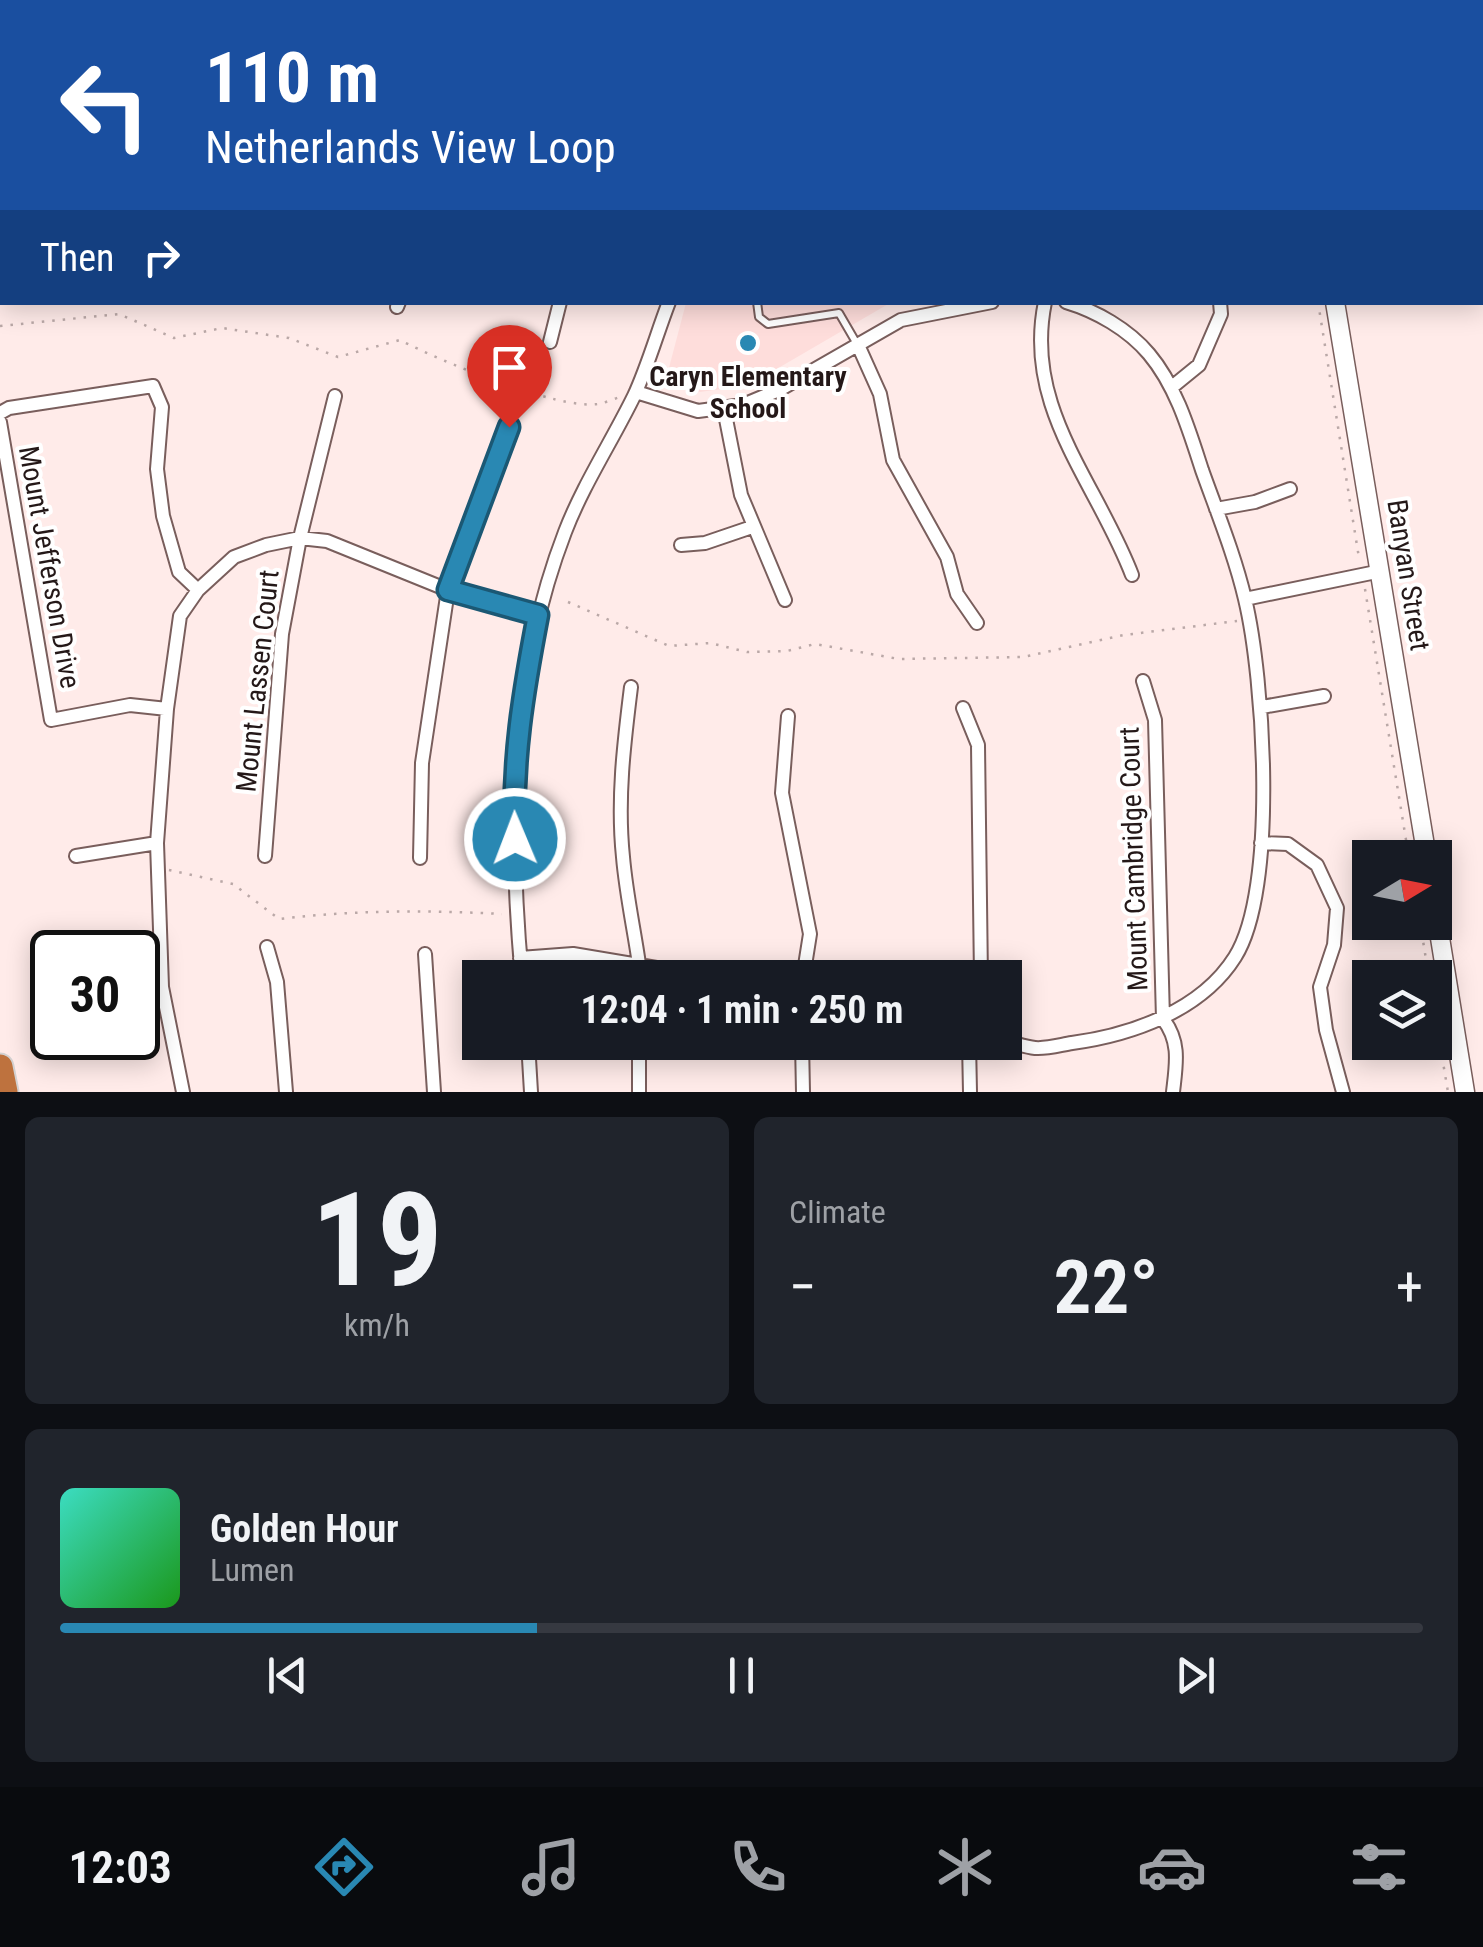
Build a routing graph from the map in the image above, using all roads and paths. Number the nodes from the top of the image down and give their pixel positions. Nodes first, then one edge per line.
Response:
1 (559, 305) edge
2 (668, 305) edge
3 (757, 305) edge
4 (977, 305) edge
5 (1044, 305) edge
6 (1076, 305) edge
7 (1220, 305) edge
8 (1318, 305) edge
9 (1336, 305) edge
10 (0, 326) edge
11 (550, 342) dead end
12 (858, 345) junction
13 (1172, 387) junction
14 (636, 392) junction
15 (336, 396) dead end
16 (724, 409) junction
17 (0, 413) edge
18 (0, 422) edge
19 (509, 427) dead end
20 (1290, 489) dead end
21 (1216, 509) junction
22 (752, 527) junction
23 (300, 538) junction
24 (682, 544) dead end
25 (1360, 558) dead end
26 (1381, 570) junction
27 (1132, 575) dead end
28 (1365, 589) dead end
29 (198, 590) junction
30 (448, 590) junction
31 (1245, 598) junction
32 (785, 600) dead end
33 (568, 602) dead end
34 (538, 615) junction
35 (1249, 619) junction
36 (977, 623) dead end
37 (1143, 681) dead end
38 (631, 687) dead end
39 (1324, 696) dead end
40 (1262, 707) junction
41 (963, 708) dead end
42 (167, 709) junction
43 (788, 716) dead end
44 (1406, 840) edge
45 (1424, 840) edge
46 (1261, 843) junction
47 (158, 844) junction
48 (76, 856) dead end
49 (265, 856) dead end
50 (420, 858) dead end
51 (158, 868) junction
52 (518, 915) junction
53 (1440, 940) edge
54 (267, 947) dead end
55 (425, 954) dead end
56 (520, 958) joint
57 (613, 960) edge
58 (639, 960) edge
59 (806, 960) edge
60 (981, 960) edge
61 (162, 987) joint
62 (1163, 1019) junction
63 (1022, 1045) edge
64 (529, 1060) edge
65 (638, 1060) edge
66 (802, 1060) edge
67 (969, 1060) edge
68 (1443, 1060) edge
69 (0, 1067) edge
70 (5, 1092) edge
71 (183, 1092) edge
72 (286, 1092) edge
73 (434, 1092) edge
74 (531, 1092) edge
75 (638, 1092) edge
76 (802, 1092) edge
77 (970, 1092) edge
78 (1174, 1092) edge
79 (1343, 1092) edge
80 (1448, 1092) edge
81 (1465, 1092) edge

1 - 11 street
2 - 14 street
3 - 12 lane
4 - 12 street
5 - 27 street
6 - 13 street
7 - 13 street
8 - 25 path
9 - 26 main road, Banyan Street
10 - 14 path
12 - 16 street
12 - 36 street
13 - 21 street
14 - 16 street
14 - 34 street
15 - 23 street, Mount Lassen Court
16 - 22 street
17 - 29 street
18 - 42 street, Mount Jefferson Drive
19 - 30 street
20 - 21 street
21 - 31 street
22 - 24 street
22 - 32 street
23 - 29 street
23 - 30 street
23 - 49 street, Mount Lassen Court
26 - 31 street
26 - 45 main road, Banyan Street
28 - 44 path
29 - 42 street
30 - 34 street
30 - 50 street
31 - 35 street
33 - 35 path
34 - 52 street
35 - 40 street
37 - 62 street, Mount Cambridge Court
38 - 58 street
39 - 40 street
40 - 46 street
41 - 60 street
42 - 47 street
43 - 59 street
46 - 62 street
46 - 79 street
47 - 48 street
47 - 51 street
51 - 52 path
51 - 61 street
52 - 56 street
53 - 81 main road
54 - 72 street
55 - 73 street
56 - 57 street
61 - 71 street
62 - 63 street
62 - 78 street, Mount Cambridge Court
64 - 74 street
65 - 75 street
66 - 76 street
67 - 77 street
68 - 80 path
69 - 70 highway

